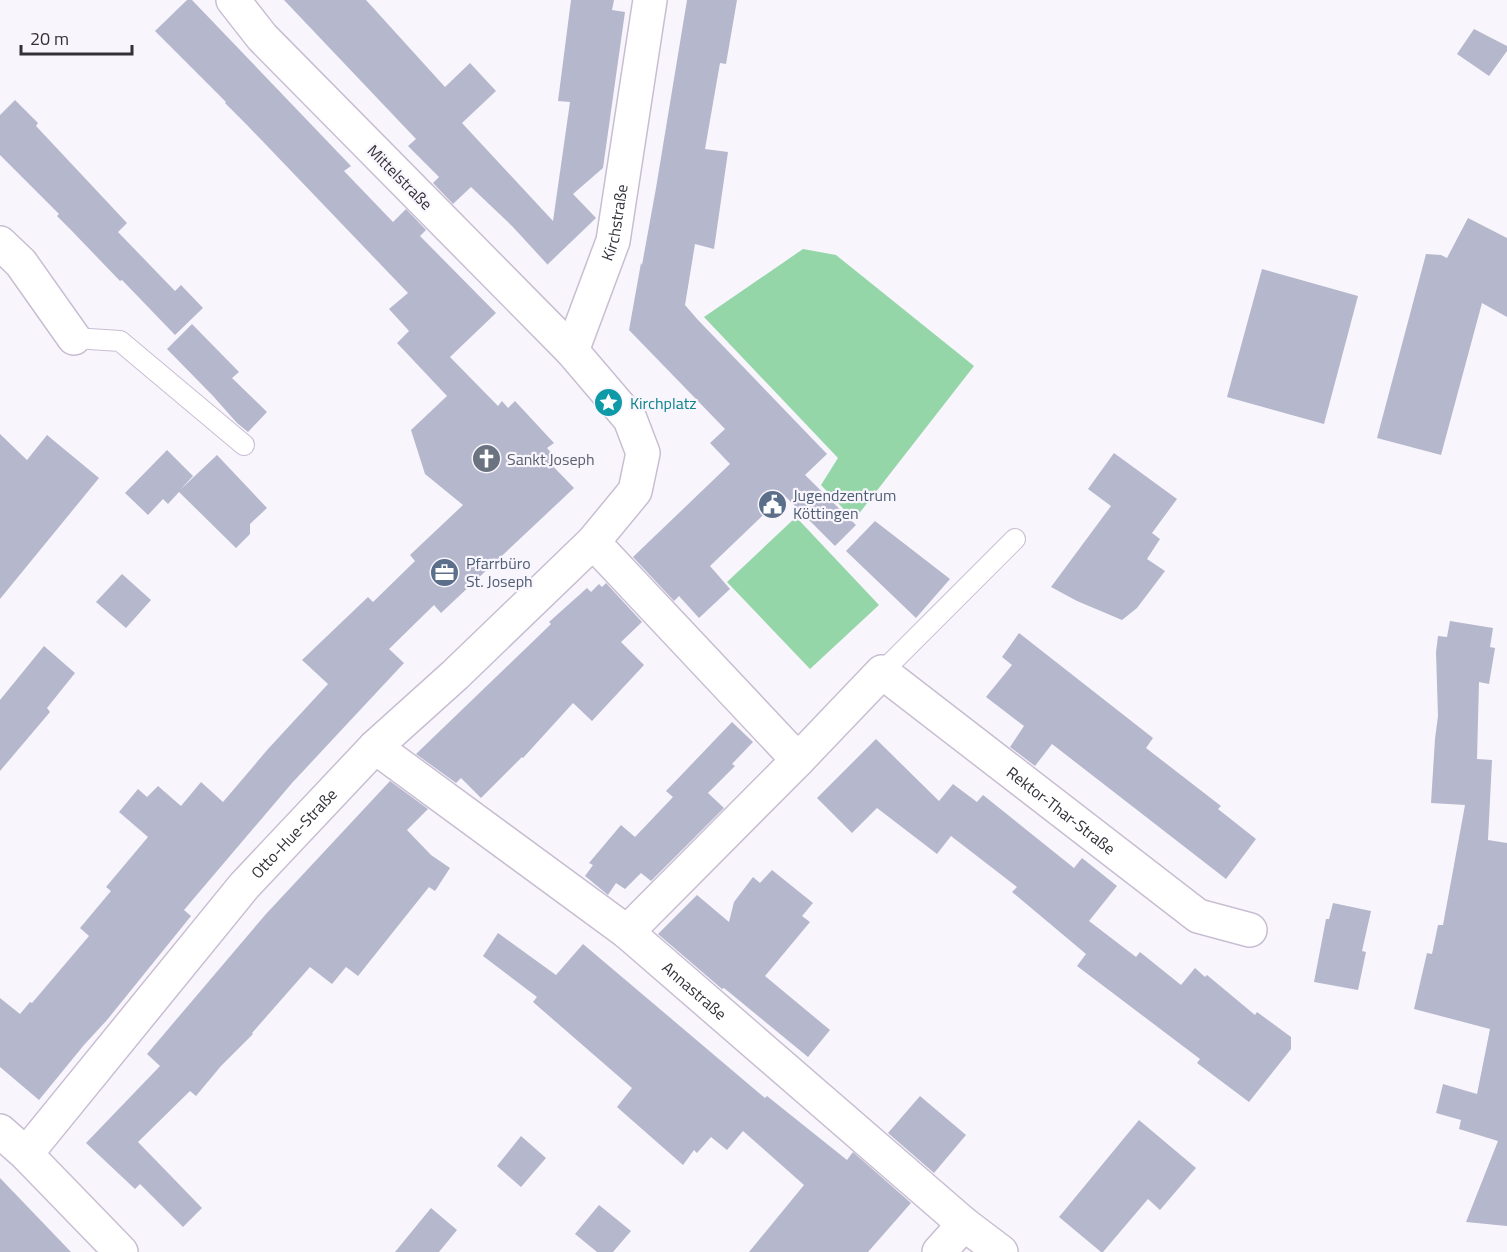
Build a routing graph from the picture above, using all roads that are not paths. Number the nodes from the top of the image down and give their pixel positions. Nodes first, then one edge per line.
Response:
1 (233, 0) edge
2 (650, 0) edge
3 (0, 243) edge
4 (74, 338) joint
5 (572, 351) junction
6 (244, 445) dead end
7 (1015, 540) dead end
8 (593, 542) junction
9 (882, 672) junction
10 (375, 747) junction
11 (798, 760) junction
12 (1250, 930) dead end
13 (627, 932) junction
14 (0, 1131) edge
15 (26, 1154) junction
16 (964, 1224) junction
17 (121, 1252) edge
18 (939, 1252) edge
19 (1001, 1252) edge

1 - 5 street, Mittelstraße
2 - 5 street, Kirchstraße
3 - 4 street
4 - 6 lane
5 - 8 street
7 - 9 lane
8 - 10 street, Otto-Hue-Straße
8 - 11 street
9 - 11 street
9 - 12 street, Rektor-Thar-Straße
10 - 13 street, Annastraße
10 - 15 street, Otto-Hue-Straße
11 - 13 street
13 - 16 street, Annastraße
14 - 15 street
15 - 17 street
16 - 18 street
16 - 19 street, Annastraße

